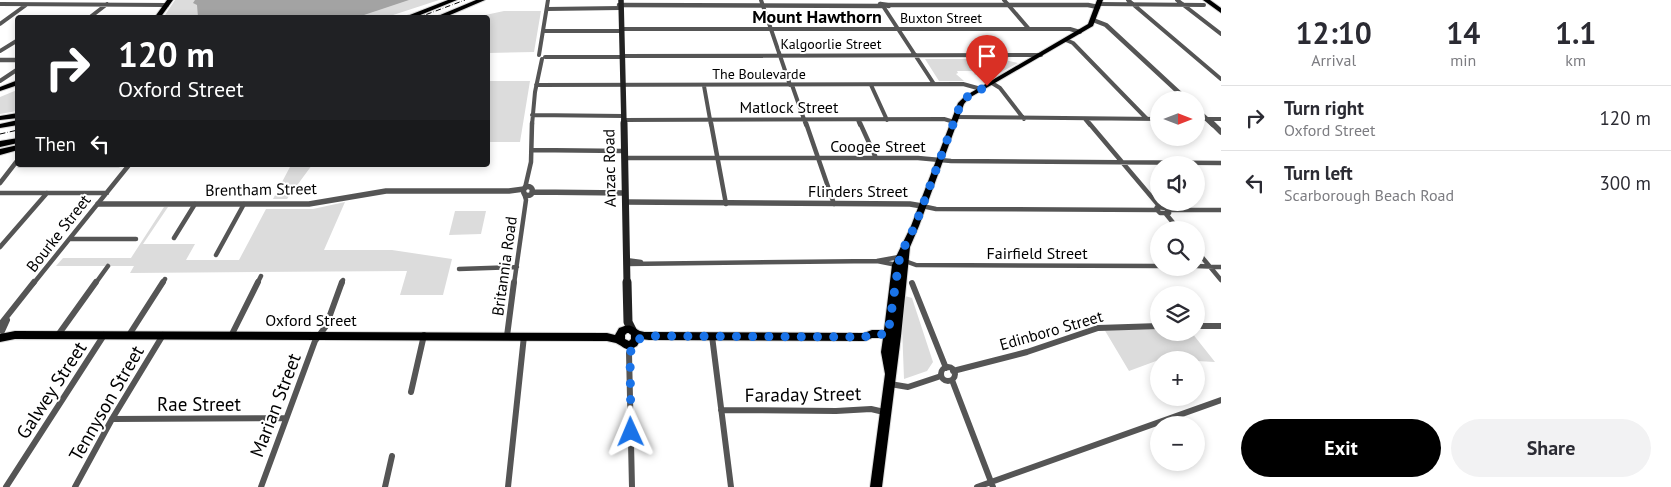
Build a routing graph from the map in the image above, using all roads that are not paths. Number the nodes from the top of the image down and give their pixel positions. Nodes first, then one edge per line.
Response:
1 (6, 0) edge
2 (144, 0) edge
3 (174, 0) edge
4 (454, 0) edge
5 (482, 0) edge
6 (548, 0) edge
7 (958, 0) edge
8 (1004, 0) edge
9 (1128, 0) edge
10 (1177, 0) edge
11 (169, 2) edge
12 (762, 2) edge
13 (1205, 2) edge
14 (1099, 3) edge
15 (0, 4) edge
16 (26, 4) junction
17 (107, 4) junction
18 (139, 4) junction
19 (884, 4) edge
20 (962, 5) junction
21 (1009, 5) junction
22 (1134, 5) junction
23 (1183, 5) junction
24 (620, 6) edge
25 (547, 9) junction
26 (1221, 10) edge
27 (93, 15) edge
28 (159, 15) edge
29 (163, 15) edge
30 (412, 15) edge
31 (444, 15) edge
32 (1094, 20) junction
33 (0, 24) edge
34 (770, 29) junction
35 (899, 29) junction
36 (1029, 29) junction
37 (622, 30) junction
38 (544, 31) junction
39 (1080, 32) junction
40 (1221, 34) edge
41 (1066, 40) junction
42 (15, 42) edge
43 (0, 51) edge
44 (1040, 54) junction
45 (916, 55) junction
46 (622, 56) junction
47 (781, 56) junction
48 (541, 57) junction
49 (0, 60) edge
50 (15, 60) edge
51 (15, 71) edge
52 (1221, 78) edge
53 (0, 81) edge
54 (15, 83) edge
55 (992, 83) junction
56 (934, 84) junction
57 (536, 85) junction
58 (623, 85) junction
59 (791, 85) junction
60 (871, 85) junction
61 (704, 86) junction
62 (0, 88) edge
63 (15, 89) edge
64 (981, 89) junction
65 (1177, 91) edge
66 (0, 94) edge
67 (532, 115) junction
68 (15, 116) edge
69 (1205, 116) edge
70 (0, 118) edge
71 (623, 118) junction
72 (955, 119) junction
73 (1024, 119) junction
74 (1085, 119) junction
75 (1147, 119) joint
76 (1208, 119) junction
77 (1221, 119) edge
78 (710, 120) junction
79 (804, 120) junction
80 (858, 120) junction
81 (887, 120) junction
82 (15, 123) edge
83 (0, 126) edge
84 (1221, 132) edge
85 (15, 141) edge
86 (0, 144) edge
87 (15, 148) edge
88 (532, 150) junction
89 (0, 152) edge
90 (624, 155) junction
91 (717, 158) junction
92 (876, 158) junction
93 (817, 159) junction
94 (940, 160) junction
95 (1121, 162) junction
96 (1221, 163) edge
97 (15, 164) edge
98 (127, 167) edge
99 (0, 183) edge
100 (528, 191) junction
101 (624, 191) junction
102 (0, 193) edge
103 (47, 193) junction
104 (107, 193) junction
105 (1150, 198) edge
106 (98, 204) junction
107 (195, 204) junction
108 (244, 204) junction
109 (625, 204) junction
110 (648, 204) joint
111 (726, 204) junction
112 (834, 204) junction
113 (922, 206) junction
114 (1150, 208) edge
115 (1221, 210) edge
116 (1167, 212) joint
117 (1173, 221) edge
118 (174, 238) dead end
119 (71, 239) junction
120 (136, 239) dead end
121 (0, 247) edge
122 (216, 254) dead end
123 (1205, 261) edge
124 (626, 262) junction
125 (902, 263) junction
126 (108, 266) dead end
127 (1150, 266) edge
128 (517, 267) junction
129 (1205, 267) edge
130 (1210, 267) junction
131 (1221, 267) edge
132 (459, 269) dead end
133 (261, 276) dead end
134 (165, 279) dead end
135 (343, 280) dead end
136 (1221, 280) edge
137 (912, 283) dead end
138 (1150, 326) edge
139 (1205, 326) edge
140 (1221, 326) edge
141 (1, 332) edge
142 (320, 334) junction
143 (58, 335) junction
144 (104, 335) junction
145 (129, 335) junction
146 (163, 335) junction
147 (424, 335) junction
148 (628, 335) junction
149 (231, 336) junction
150 (508, 336) junction
151 (524, 336) junction
152 (712, 336) junction
153 (892, 338) junction
154 (946, 368) junction
155 (953, 371) junction
156 (941, 376) junction
157 (888, 378) junction
158 (952, 380) junction
159 (411, 392) dead end
160 (1221, 400) edge
161 (721, 410) junction
162 (884, 412) junction
163 (286, 418) junction
164 (112, 419) junction
165 (392, 456) dead end
166 (992, 484) edge
167 (6, 487) edge
168 (75, 487) edge
169 (261, 487) edge
170 (385, 487) edge
171 (508, 487) edge
172 (632, 487) edge
173 (731, 487) edge
174 (876, 487) edge
175 (977, 487) edge

1 - 15 street
2 - 18 street
3 - 29 main road
4 - 30 highway
5 - 31 highway
6 - 25 street
7 - 20 street
8 - 21 street
9 - 22 street
10 - 23 street
11 - 18 street
11 - 28 main road
12 - 19 street
12 - 24 street
12 - 34 street
13 - 23 street
13 - 26 main road
14 - 21 street
14 - 22 street
14 - 32 main road
15 - 16 street
16 - 17 street
16 - 33 street
17 - 18 street
17 - 27 street
19 - 20 street
19 - 35 street
20 - 21 street
21 - 36 street
22 - 23 street
22 - 52 street
23 - 40 street
24 - 25 street
24 - 37 main road, Anzac Road
25 - 38 street
32 - 39 main road
32 - 65 street
34 - 35 street, Buxton Street
34 - 37 street, Buxton Street
34 - 47 street
35 - 36 street, Buxton Street
35 - 45 street
36 - 39 street, Buxton Street
37 - 38 street, Buxton Street
37 - 46 main road, Anzac Road
38 - 48 street
39 - 41 main road
41 - 44 main road
41 - 75 street
42 - 43 street
44 - 45 street, Kalgoorlie Street
44 - 55 main road
45 - 47 street, Kalgoorlie Street
45 - 56 street
46 - 47 street, Kalgoorlie Street
46 - 48 street, Kalgoorlie Street
46 - 58 main road, Anzac Road
47 - 59 street
48 - 57 street, Britannia Road
49 - 50 street
51 - 53 street
54 - 62 main road
55 - 64 main road
55 - 73 street
56 - 60 street, The Boulevarde
56 - 64 street, The Boulevarde
57 - 58 street, The Boulevarde
57 - 67 street, Britannia Road
58 - 61 street, The Boulevarde
58 - 71 main road, Anzac Road
59 - 60 street, The Boulevarde
59 - 61 street, The Boulevarde
59 - 79 street
60 - 81 street
61 - 78 street
63 - 66 main road
64 - 72 main road
67 - 71 street, Matlock Street
67 - 88 street, Britannia Road
68 - 70 highway
69 - 76 street
71 - 78 street, Matlock Street
71 - 90 main road, Anzac Road
72 - 73 street, Matlock Street
72 - 81 street, Matlock Street
72 - 94 main road
73 - 74 street, Matlock Street
74 - 75 street, Matlock Street
74 - 95 street
76 - 77 street
76 - 84 street
78 - 79 street, Matlock Street
78 - 91 street
79 - 80 street, Matlock Street
79 - 93 street
80 - 81 street, Matlock Street
80 - 92 street
82 - 83 highway
85 - 86 highway
87 - 89 highway
88 - 90 street, Coogee Street
88 - 100 street, Britannia Road
90 - 91 street, Coogee Street
90 - 101 main road, Anzac Road
91 - 93 street, Coogee Street
91 - 111 street
92 - 93 street, Coogee Street
92 - 94 street, Coogee Street
93 - 112 street
94 - 95 street, Coogee Street
94 - 113 main road
95 - 96 street, Coogee Street
95 - 105 street
97 - 99 street
98 - 104 street, Bourke Street
100 - 101 street, Brentham Street
100 - 108 street, Brentham Street
100 - 128 street, Britannia Road
101 - 109 main road, Anzac Road
102 - 103 street
103 - 104 street
103 - 121 street
104 - 106 street, Bourke Street
106 - 107 street, Brentham Street
106 - 119 street, Bourke Street
107 - 108 street, Brentham Street
107 - 118 street
108 - 122 street
109 - 110 street, Flinders Street
109 - 124 main road, Anzac Road
110 - 111 street, Flinders Street
111 - 112 street, Flinders Street
112 - 113 street, Flinders Street
113 - 114 street, Flinders Street
113 - 125 main road
115 - 116 street
116 - 117 street
119 - 120 street
119 - 141 street, Bourke Street
123 - 130 street
124 - 125 street, Fairfield Street
124 - 148 main road, Anzac Road
125 - 127 street, Fairfield Street
125 - 153 main road
126 - 143 street
128 - 132 street
128 - 150 street, Britannia Road
129 - 130 street
130 - 131 street
130 - 136 street
133 - 149 street
134 - 145 street
135 - 142 street, Marian Street
137 - 154 street
138 - 155 street, Edinboro Street
139 - 140 street
141 - 143 main road, Oxford Street
142 - 147 main road, Oxford Street
142 - 149 main road, Oxford Street
142 - 163 street, Marian Street
143 - 144 main road, Oxford Street
144 - 145 main road, Oxford Street
144 - 167 street, Galwey Street
145 - 146 main road, Oxford Street
146 - 149 main road, Oxford Street
146 - 164 street, Tennyson Street
147 - 150 main road, Oxford Street
147 - 159 street
148 - 151 main road, Oxford Street
148 - 152 main road
148 - 172 street, Anzac Road
150 - 151 main road, Oxford Street
151 - 171 street
152 - 153 main road
152 - 161 street
153 - 157 main road
154 - 155 street
154 - 156 street
155 - 158 street
156 - 157 street
156 - 158 street
157 - 162 main road
158 - 166 street
160 - 166 street
161 - 162 street, Faraday Street
161 - 173 street
162 - 174 main road
163 - 164 street, Rae Street
163 - 169 street, Marian Street
164 - 168 street, Tennyson Street
165 - 170 street
166 - 175 street

